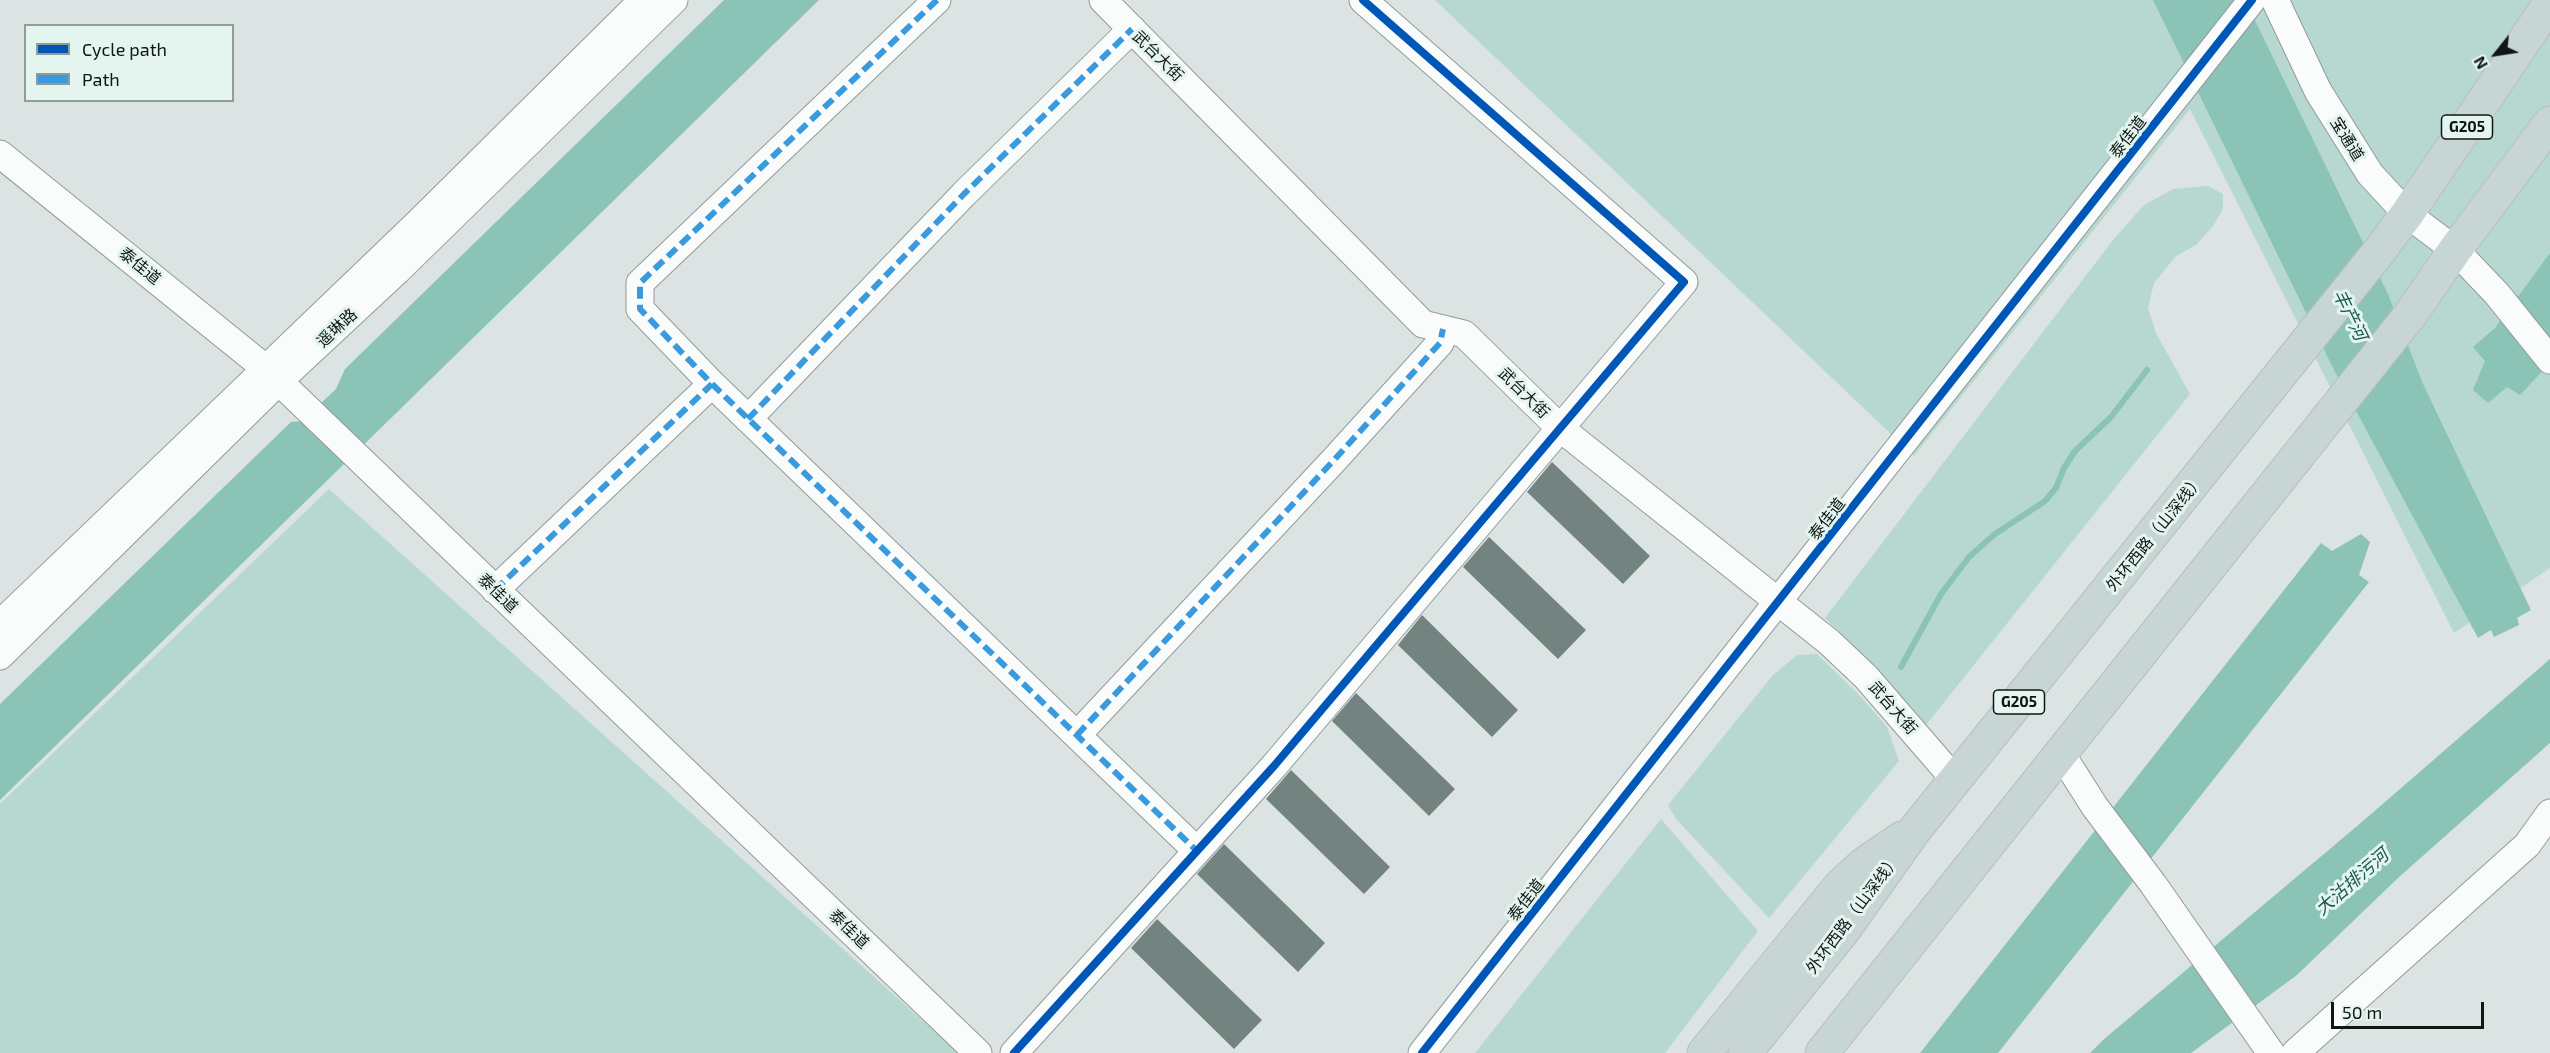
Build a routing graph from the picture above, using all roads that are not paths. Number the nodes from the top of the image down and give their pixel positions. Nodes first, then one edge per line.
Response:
1 (643, 0) edge
2 (674, 0) edge
3 (937, 0) edge
4 (1103, 0) edge
5 (1364, 0) edge
6 (2252, 0) edge
7 (2275, 0) edge
8 (2550, 3) edge
9 (1132, 29) junction
10 (2550, 123) edge
11 (0, 154) edge
12 (2407, 214) junction
13 (2455, 250) junction
14 (1443, 329) junction
15 (2550, 360) edge
16 (279, 382) junction
17 (712, 384) junction
18 (748, 419) junction
19 (1560, 428) junction
20 (495, 590) junction
21 (1779, 601) junction
22 (0, 624) edge
23 (0, 656) edge
24 (1077, 735) junction
25 (2060, 752) junction
26 (1956, 781) junction
27 (2550, 813) edge
28 (1914, 831) junction
29 (1197, 851) junction
30 (978, 1053) edge
31 (1014, 1053) edge
32 (1422, 1053) edge
33 (1704, 1053) edge
34 (1745, 1053) edge
35 (1822, 1053) edge
36 (2271, 1053) edge
37 (2295, 1053) edge

1 - 16 street, 遥琳路
2 - 16 street, 遥琳路
3 - 17 street
4 - 9 street, 武台大街
5 - 19 street
6 - 21 street, 泰佳道
7 - 12 street, 宝通道
8 - 12 highway, 外环西路（山深线） / G205
9 - 14 street, 武台大街
9 - 18 street
10 - 13 highway
11 - 16 street, 泰佳道
12 - 13 street, 宝通道
12 - 26 highway, 外环西路（山深线） / G205
13 - 15 street, 宝通道
13 - 25 highway
14 - 19 street, 武台大街
14 - 24 street
16 - 20 street, 泰佳道
16 - 22 street, 遥琳路
16 - 23 street, 遥琳路
17 - 18 street
17 - 20 street
18 - 24 street
19 - 21 street, 武台大街
19 - 29 street
20 - 30 street, 泰佳道
21 - 26 street, 武台大街
21 - 32 street, 泰佳道
24 - 29 street
25 - 35 highway
25 - 36 street
26 - 28 highway, 外环西路（山深线） / G205
27 - 37 street
28 - 33 highway
28 - 34 highway, 外环西路（山深线） / G205
29 - 31 street

